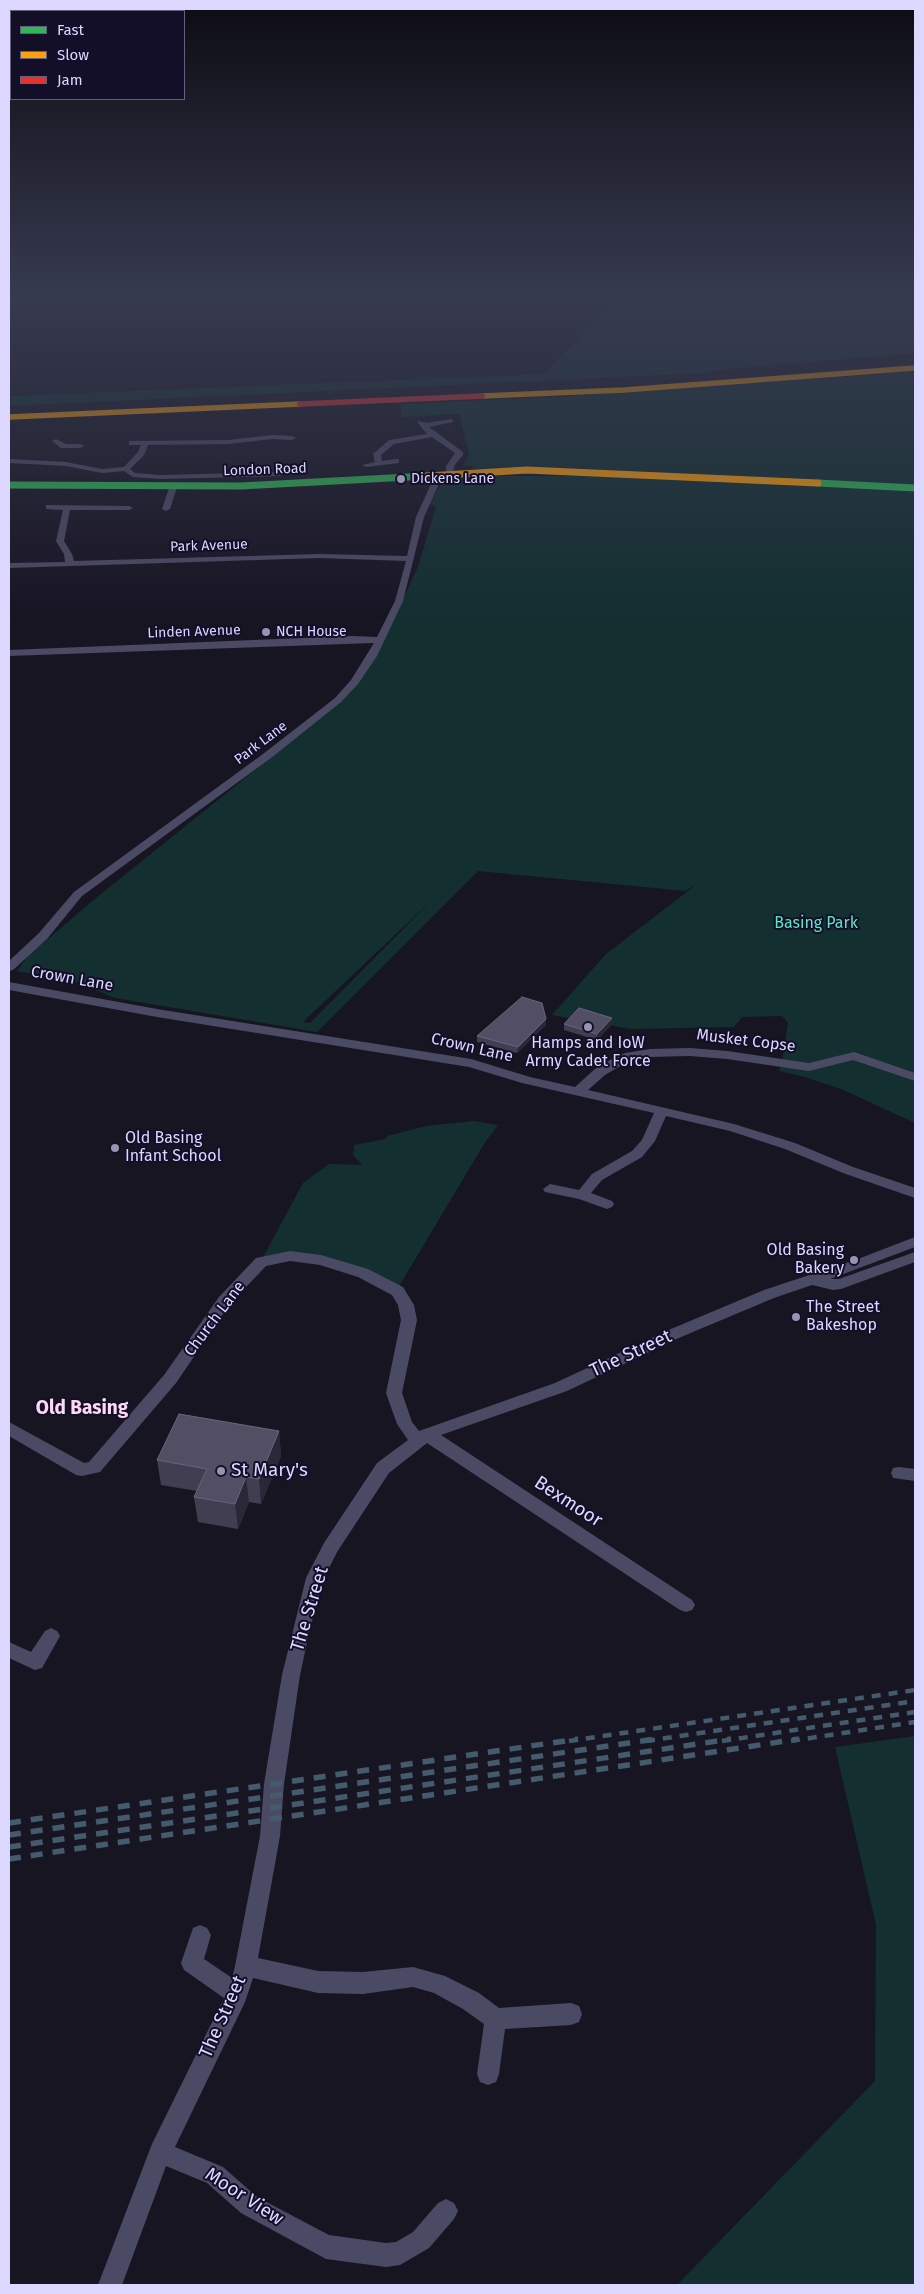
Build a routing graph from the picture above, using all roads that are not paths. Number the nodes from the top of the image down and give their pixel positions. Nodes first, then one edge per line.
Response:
1 (123, 405) edge
2 (281, 405) edge
3 (9, 410) edge
4 (9, 417) edge
5 (451, 422) dead end
6 (432, 434) junction
7 (56, 441) dead end
8 (132, 443) dead end
9 (145, 443) junction
10 (80, 446) dead end
11 (295, 446) dead end
12 (57, 455) junction
13 (9, 461) edge
14 (396, 461) dead end
15 (378, 462) junction
16 (366, 465) dead end
17 (126, 469) junction
18 (281, 474) dead end
19 (450, 474) junction
20 (432, 475) junction
21 (9, 485) edge
22 (173, 488) junction
23 (915, 488) edge
24 (50, 507) dead end
25 (67, 507) junction
26 (129, 508) dead end
27 (166, 509) dead end
28 (411, 559) junction
29 (70, 564) junction
30 (9, 566) edge
31 (380, 640) junction
32 (9, 653) edge
33 (9, 967) edge
34 (9, 986) edge
35 (915, 1077) edge
36 (579, 1091) junction
37 (662, 1110) junction
38 (550, 1189) dead end
39 (915, 1193) edge
40 (582, 1195) junction
41 (607, 1204) dead end
42 (915, 1242) edge
43 (915, 1257) edge
44 (811, 1280) junction
45 (9, 1428) edge
46 (422, 1437) junction
47 (686, 1605) dead end
48 (51, 1636) dead end
49 (9, 1650) edge
50 (200, 1935) dead end
51 (246, 1966) junction
52 (237, 1994) junction
53 (571, 2014) dead end
54 (496, 2019) junction
55 (488, 2074) dead end
56 (160, 2152) junction
57 (446, 2211) dead end
58 (110, 2285) edge

1 - 3 main road
2 - 4 main road
5 - 6 street
6 - 15 street
6 - 19 street
7 - 12 street
8 - 9 street
9 - 11 street
9 - 17 street
10 - 12 street
12 - 13 street
12 - 17 street
14 - 15 street
15 - 16 street
17 - 18 street
19 - 20 main road, London Road
19 - 23 main road, London Road
20 - 22 main road, London Road
20 - 28 street, Park Lane
21 - 22 main road, London Road
22 - 27 street
24 - 25 street
25 - 26 street
25 - 29 street
28 - 29 street, Park Avenue
28 - 31 street, Park Lane
29 - 30 street, Park Avenue
31 - 32 street, Linden Avenue
31 - 33 street, Park Lane
34 - 36 street, Crown Lane
35 - 36 street, Musket Copse
36 - 37 street, Crown Lane
37 - 39 street, Crown Lane
37 - 40 street
38 - 40 street
40 - 41 street
42 - 44 street, The Street
43 - 44 street
44 - 46 street, The Street
45 - 46 street, Church Lane
46 - 47 street, Bexmoor
46 - 51 street, The Street
48 - 49 street
50 - 52 street
51 - 52 street, The Street
51 - 54 street
52 - 56 street, The Street
53 - 54 street
54 - 55 street
56 - 57 street, Moor View
56 - 58 street, The Street

